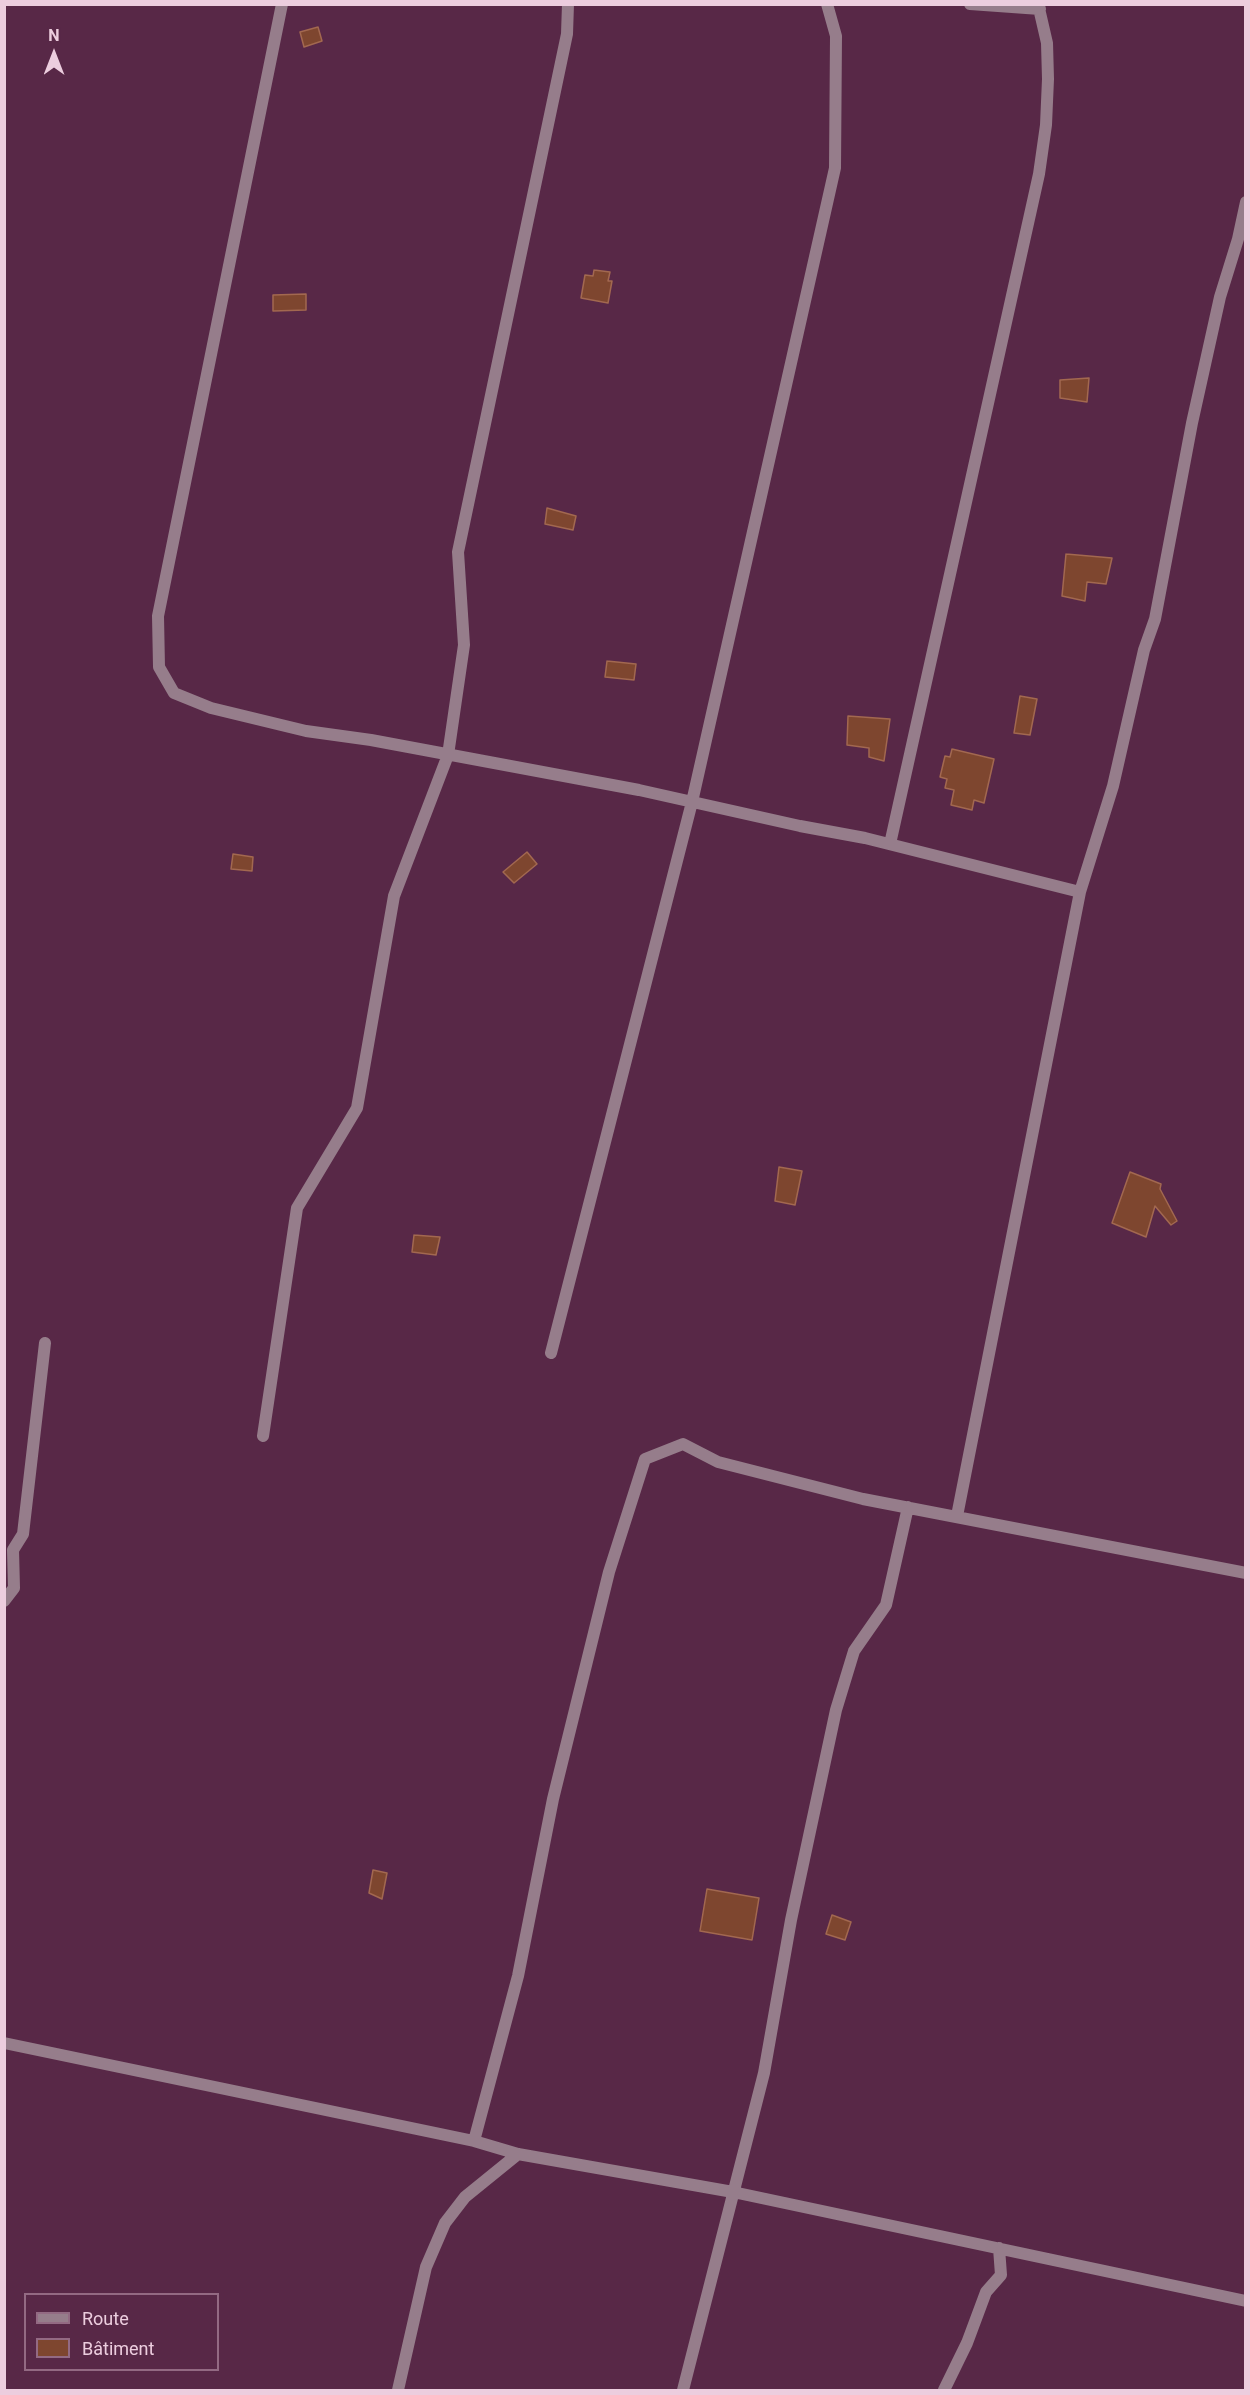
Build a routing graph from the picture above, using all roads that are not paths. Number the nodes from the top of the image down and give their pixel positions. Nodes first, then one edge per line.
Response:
1 (282, 4) edge
2 (568, 4) edge
3 (827, 4) edge
4 (970, 4) edge
5 (1039, 7) edge
6 (1245, 202) edge
7 (448, 755) junction
8 (692, 802) junction
9 (890, 844) junction
10 (1080, 892) junction
11 (45, 1343) dead end
12 (551, 1353) dead end
13 (263, 1436) dead end
14 (909, 1507) junction
15 (957, 1516) junction
16 (1245, 1573) edge
17 (4, 1601) edge
18 (4, 2043) edge
19 (474, 2141) junction
20 (518, 2154) junction
21 (733, 2192) junction
22 (999, 2248) junction
23 (1245, 2301) edge
24 (398, 2391) edge
25 (683, 2391) edge
26 (944, 2391) edge

1 - 7 street
2 - 7 street
3 - 8 street
4 - 5 street
5 - 9 street
6 - 10 street
7 - 8 street
7 - 13 street
8 - 9 street
8 - 12 street
9 - 10 street
10 - 15 street
11 - 17 street
14 - 15 street
14 - 19 street
14 - 21 street
15 - 16 street
18 - 19 street
19 - 20 street
20 - 21 street
20 - 24 street
21 - 22 street
21 - 25 street
22 - 23 street
22 - 26 street

